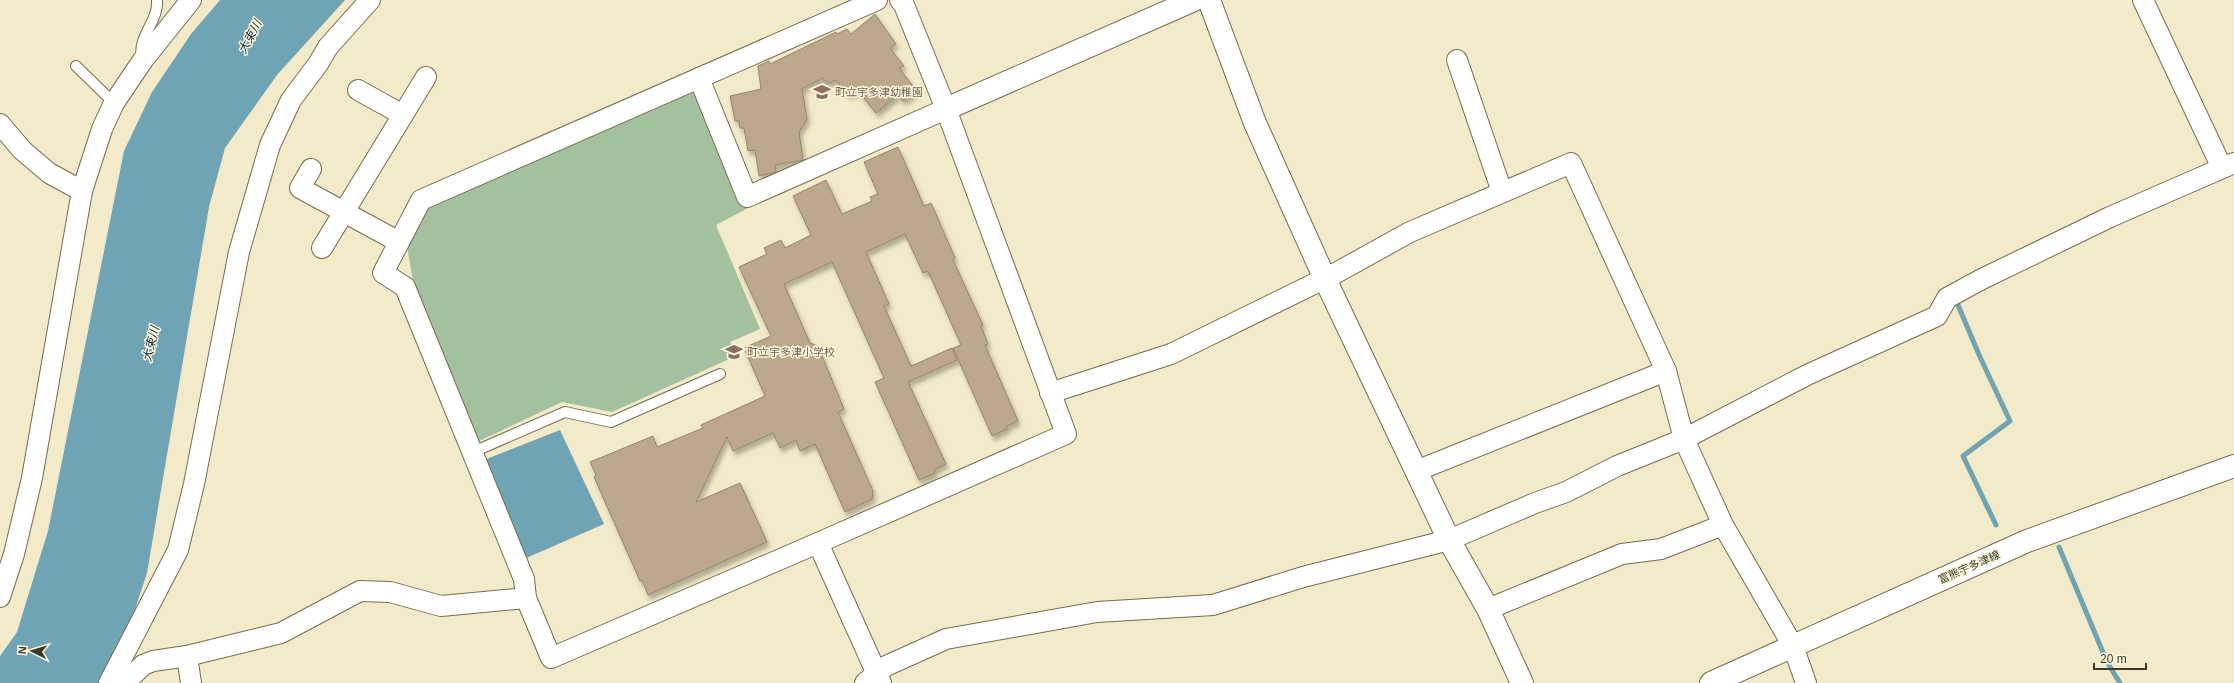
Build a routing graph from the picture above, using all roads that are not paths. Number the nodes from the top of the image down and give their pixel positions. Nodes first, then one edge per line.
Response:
1 (157, 0) edge
2 (191, 0) edge
3 (370, 0) edge
4 (877, 0) edge
5 (900, 0) edge
6 (1194, 0) edge
7 (1209, 0) edge
8 (2143, 0) edge
9 (142, 60) junction
10 (1457, 60) dead end
11 (76, 66) dead end
12 (426, 78) dead end
13 (699, 78) junction
14 (358, 90) dead end
15 (114, 103) junction
16 (946, 109) junction
17 (403, 115) junction
18 (0, 124) edge
19 (2228, 166) edge
20 (311, 169) dead end
21 (82, 192) junction
22 (1502, 192) junction
23 (344, 212) junction
24 (399, 242) junction
25 (322, 248) dead end
26 (1325, 279) junction
27 (1666, 371) junction
28 (720, 374) dead end
29 (1050, 393) junction
30 (1684, 439) junction
31 (473, 452) junction
32 (2234, 466) edge
33 (1416, 471) junction
34 (1723, 525) junction
35 (1449, 540) junction
36 (818, 543) junction
37 (0, 597) edge
38 (526, 598) junction
39 (1488, 609) junction
40 (1793, 646) junction
41 (187, 656) junction
42 (874, 680) edge
43 (109, 683) edge
44 (125, 683) edge
45 (192, 683) edge
46 (1522, 683) edge
47 (1711, 683) edge
48 (1806, 683) edge

1 - 9 lane
2 - 9 street
3 - 43 street
4 - 13 street
5 - 16 street
6 - 16 street
7 - 26 street
8 - 19 street
9 - 15 street
10 - 22 street
11 - 15 lane
12 - 17 street
13 - 16 street
13 - 24 street
14 - 17 street
15 - 21 street
16 - 29 street
17 - 23 street
18 - 21 street
19 - 30 street
20 - 23 street
21 - 37 street
22 - 26 street
22 - 27 street
23 - 24 street
23 - 25 street
24 - 31 street
26 - 29 street
26 - 33 street
27 - 30 street
27 - 33 street
28 - 31 lane
29 - 36 street
30 - 34 street
30 - 35 street
31 - 38 street
32 - 40 street, 富熊宇多津線
33 - 35 street
34 - 39 street
34 - 40 street
35 - 39 street
35 - 42 street
36 - 38 street
36 - 42 street
38 - 41 street
39 - 46 street
40 - 47 street, 富熊宇多津線
40 - 48 street
41 - 44 street
41 - 45 street

